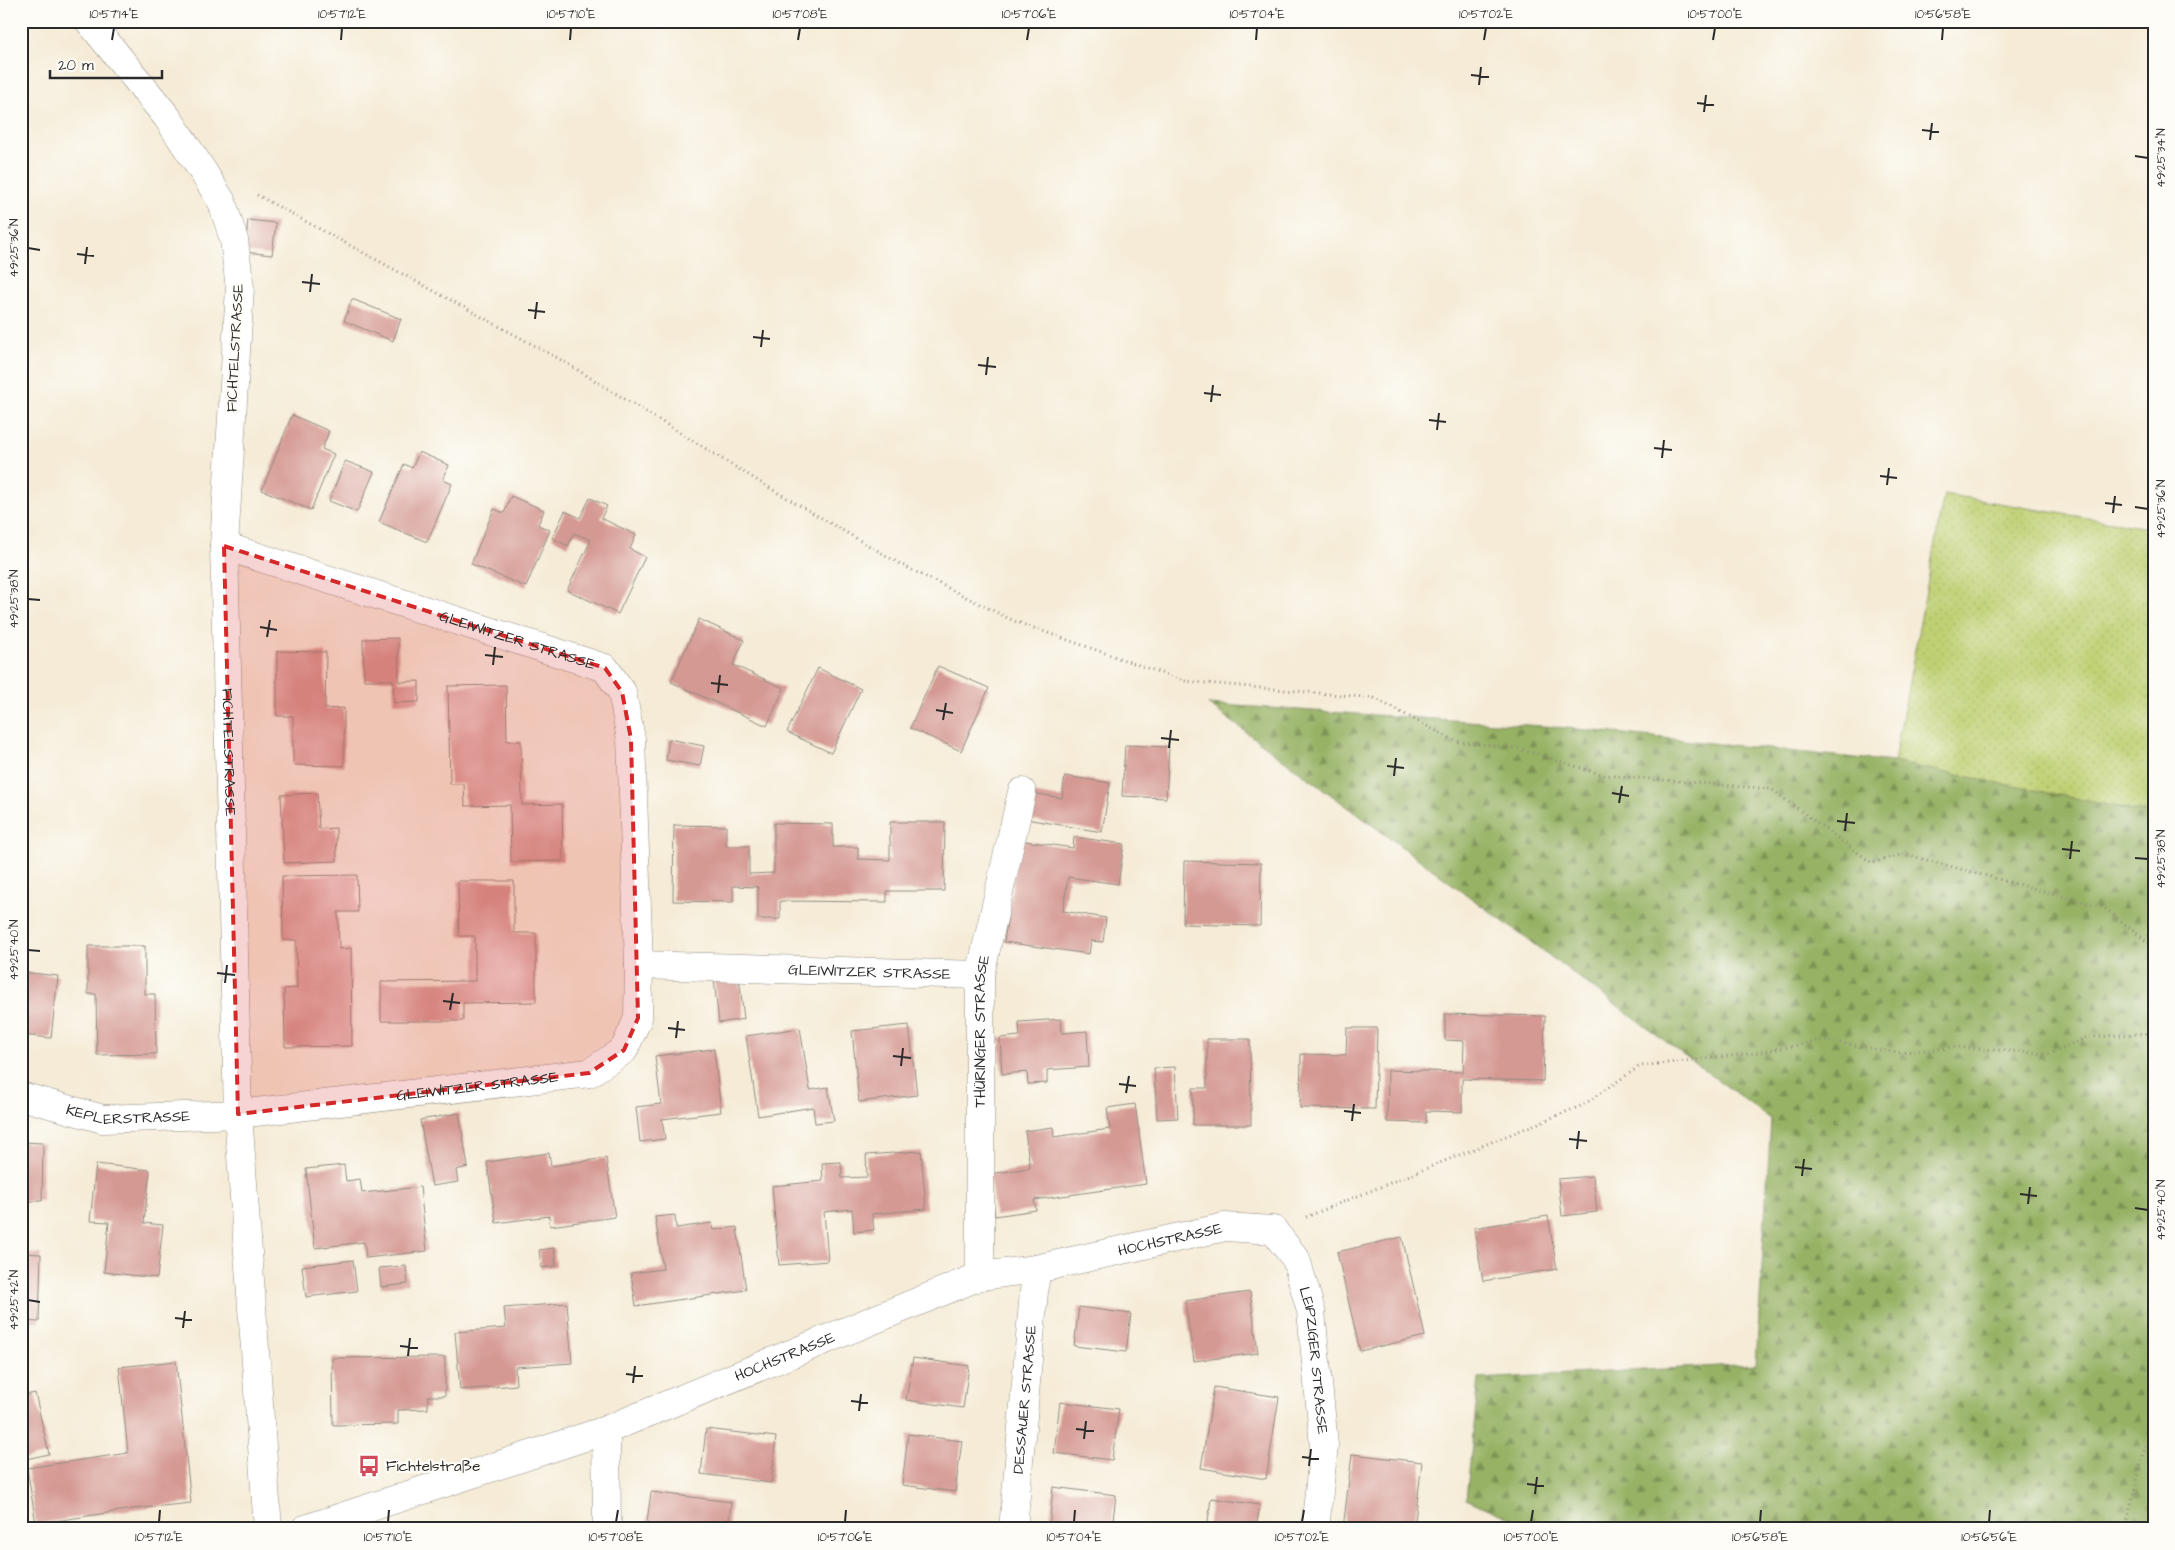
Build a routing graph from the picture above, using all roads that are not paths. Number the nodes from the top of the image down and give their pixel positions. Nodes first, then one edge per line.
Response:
1 (90, 21) edge
2 (224, 546) junction
3 (1022, 792) dead end
4 (639, 965) junction
5 (980, 974) junction
6 (21, 1096) edge
7 (238, 1114) junction
8 (1273, 1230) joint
9 (1036, 1269) junction
10 (980, 1276) junction
11 (606, 1430) junction
12 (380, 1517) edge
13 (268, 1529) edge
14 (305, 1529) edge
15 (607, 1529) edge
16 (1012, 1529) edge
17 (1315, 1529) edge

1 - 2 street, FICHTELSTRASSE
2 - 4 street, GLEIWITZER STRASSE
2 - 7 street, FICHTELSTRASSE
3 - 5 street, THÜRINGER STRASSE
4 - 5 street, GLEIWITZER STRASSE
4 - 7 street, GLEIWITZER STRASSE
5 - 10 street, THÜRINGER STRASSE
6 - 7 street, KEPLERSTRASSE
7 - 13 street, FICHTELSTRASSE
8 - 9 street, HOCHSTRASSE
8 - 17 street, LEIPZIGER STRASSE
9 - 10 street, HOCHSTRASSE
9 - 16 street, DESSAUER STRASSE
10 - 11 street, HOCHSTRASSE
11 - 12 street, HOCHSTRASSE
11 - 15 street
12 - 14 street, HOCHSTRASSE

